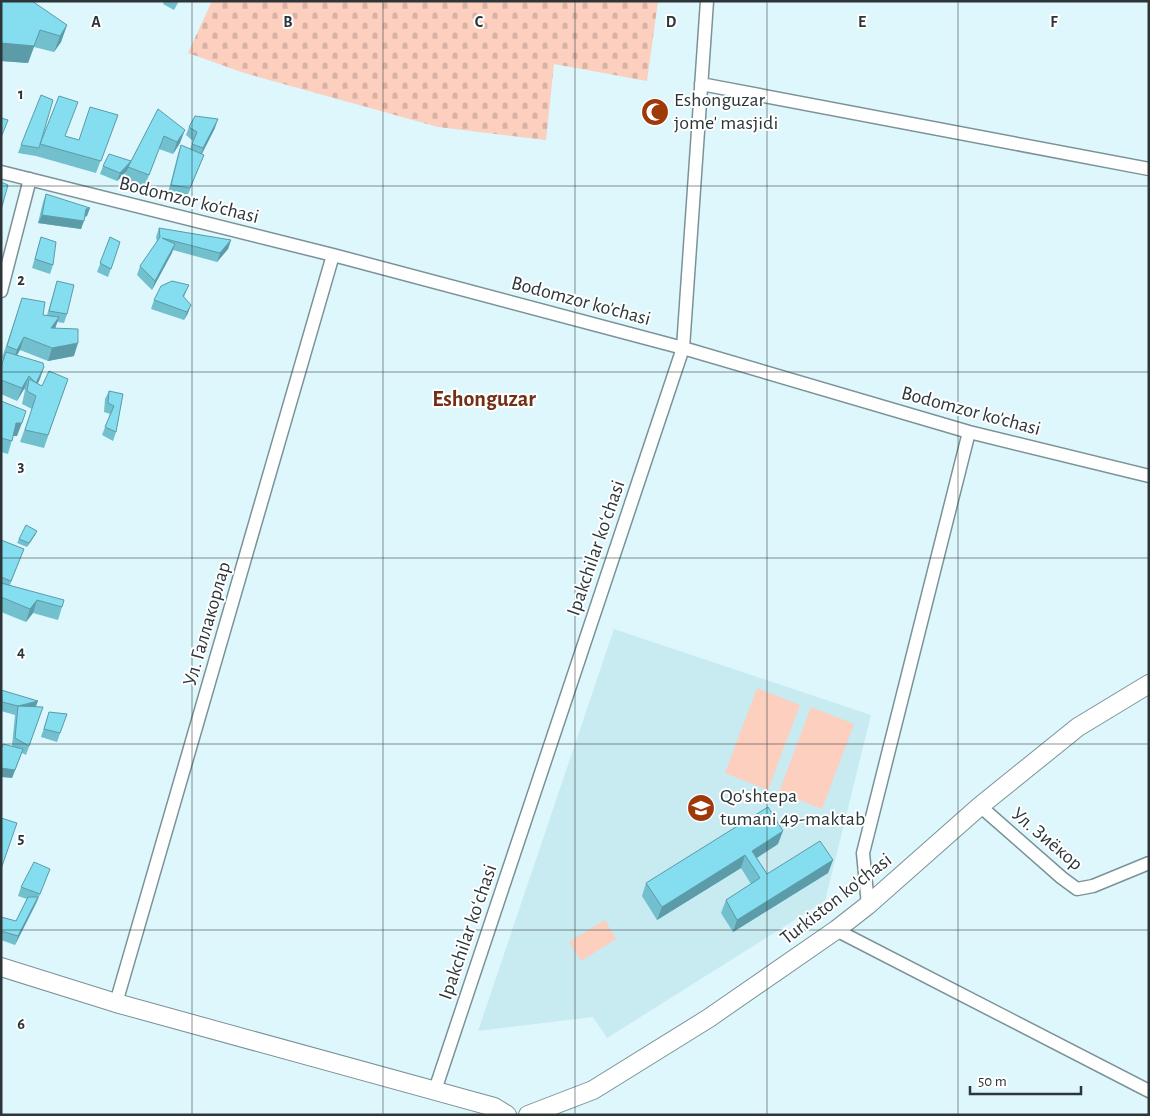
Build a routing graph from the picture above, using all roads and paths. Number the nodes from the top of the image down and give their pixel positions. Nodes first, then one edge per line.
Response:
1 (706, 1) edge
2 (701, 84) junction
3 (1149, 169) edge
4 (1, 172) edge
5 (30, 179) junction
6 (333, 255) junction
7 (1, 291) edge
8 (683, 348) junction
9 (970, 432) junction
10 (1149, 476) edge
11 (1149, 684) edge
12 (980, 806) junction
13 (1149, 863) edge
14 (868, 905) junction
15 (836, 930) junction
16 (1, 967) edge
17 (116, 1003) junction
18 (435, 1090) junction
19 (1149, 1091) edge
20 (550, 1112) edge
21 (507, 1115) edge
22 (528, 1115) edge

1 - 2 street, Ipakchilar koʻchasi
2 - 3 street
2 - 8 street, Ipakchilar koʻchasi
4 - 5 street, Bodomzor ko'chasi
5 - 6 street, Bodomzor ko'chasi
5 - 7 street
6 - 8 street, Bodomzor ko'chasi
6 - 17 street, Ул. Галлакорлар
8 - 9 street, Bodomzor ko'chasi
8 - 18 street, Ipakchilar koʻchasi
9 - 10 street, Bodomzor ko'chasi
9 - 14 street
11 - 12 street, Turkiston ko'chasi
12 - 13 street, Ул. Зиёкор
12 - 14 street, Turkiston ko'chasi
14 - 15 street, Turkiston ko'chasi
15 - 19 street
15 - 20 street, Turkiston ko'chasi
16 - 17 street
17 - 18 street
18 - 21 street
20 - 22 street, Turkiston ko'chasi

